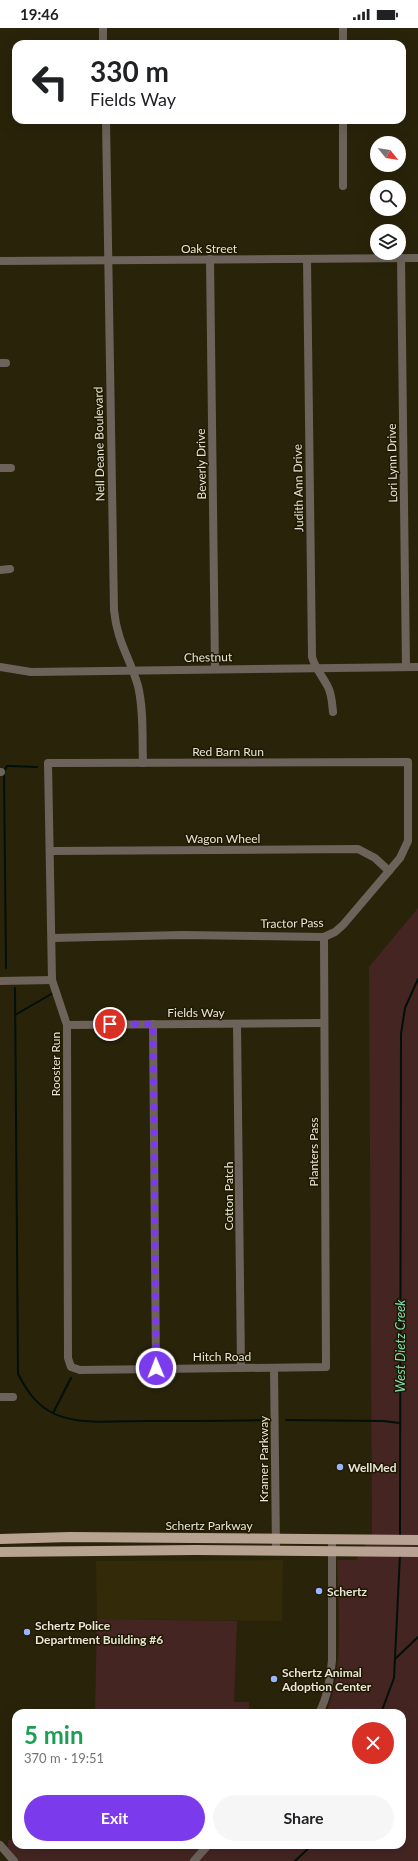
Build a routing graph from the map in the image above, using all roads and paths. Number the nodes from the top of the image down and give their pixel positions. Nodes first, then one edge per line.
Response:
1 (103, 28) edge
2 (343, 28) edge
3 (103, 40) edge
4 (343, 40) edge
5 (106, 124) edge
6 (343, 124) edge
7 (343, 186) dead end
8 (370, 258) edge
9 (406, 258) edge
10 (418, 258) edge
11 (307, 259) junction
12 (110, 260) junction
13 (210, 260) junction
14 (401, 260) edge
15 (0, 261) edge
16 (0, 468) edge
17 (11, 468) dead end
18 (10, 569) dead end
19 (0, 570) edge
20 (0, 667) edge
21 (406, 667) junction
22 (418, 667) edge
23 (317, 668) junction
24 (215, 669) junction
25 (132, 671) junction
26 (333, 712) dead end
27 (408, 762) joint
28 (143, 763) junction
29 (48, 764) joint
30 (50, 851) junction
31 (389, 871) junction
32 (324, 937) junction
33 (52, 938) junction
34 (52, 980) junction
35 (0, 981) edge
36 (324, 1023) junction
37 (153, 1024) junction
38 (238, 1024) junction
39 (67, 1025) junction
40 (71, 1367) joint
41 (326, 1367) joint
42 (156, 1368) junction
43 (241, 1368) junction
44 (274, 1368) junction
45 (0, 1397) edge
46 (13, 1398) dead end
47 (70, 1537) junction
48 (119, 1538) junction
49 (195, 1538) junction
50 (276, 1538) junction
51 (332, 1538) junction
52 (0, 1539) edge
53 (233, 1539) junction
54 (418, 1540) edge
55 (70, 1550) junction
56 (119, 1550) junction
57 (195, 1550) junction
58 (233, 1550) junction
59 (276, 1550) junction
60 (332, 1551) junction
61 (0, 1552) edge
62 (418, 1552) edge
63 (321, 1709) edge
64 (0, 1845) edge
65 (204, 1849) edge
66 (14, 1861) edge
67 (194, 1861) edge

1 - 3 street
2 - 4 street
5 - 12 street, Nell Deane Boulevard
6 - 7 street
8 - 11 street, Oak Street
9 - 10 street, Oak Street
11 - 13 street, Oak Street
11 - 23 street, Judith Ann Drive
12 - 13 street, Oak Street
12 - 15 street, Oak Street
12 - 25 street, Nell Deane Boulevard
13 - 24 street, Beverly Drive
14 - 21 street, Lori Lynn Drive
16 - 17 street
18 - 19 street
20 - 25 street, Chestnut
21 - 22 street, Chestnut
21 - 23 street, Chestnut
23 - 24 street, Chestnut
23 - 26 street, Judith Ann Drive
24 - 25 street, Chestnut
25 - 28 street, Nell Deane Boulevard
27 - 28 street, Red Barn Run
27 - 31 street, Tractor Pass
28 - 29 street, Red Barn Run
29 - 30 street, Rooster Run
30 - 31 street, Wagon Wheel
30 - 33 street, Rooster Run
31 - 32 street, Tractor Pass
32 - 33 street, Tractor Pass
32 - 36 street, Planters Pass
33 - 34 street, Rooster Run
34 - 35 street
34 - 39 street, Rooster Run
36 - 38 street, Fields Way
36 - 41 street, Planters Pass
37 - 38 street, Fields Way
37 - 39 street, Fields Way
37 - 42 street
38 - 43 street, Cotton Patch
39 - 40 street, Rooster Run
40 - 42 street, Hitch Road
41 - 44 street, Hitch Road
42 - 43 street, Hitch Road
43 - 44 street, Hitch Road
44 - 50 street, Kramer Parkway
45 - 46 street
47 - 48 main road, Schertz Parkway
47 - 52 main road, Schertz Parkway
47 - 55 main road
48 - 49 main road, Schertz Parkway
48 - 56 main road
49 - 53 main road, Schertz Parkway
49 - 57 main road
50 - 51 main road, Schertz Parkway
50 - 53 main road, Schertz Parkway
50 - 59 street, Kramer Parkway
51 - 54 main road, Schertz Parkway
51 - 60 street
53 - 58 main road
55 - 56 main road, Schertz Parkway
55 - 61 main road, Schertz Parkway
56 - 57 main road, Schertz Parkway
57 - 58 main road, Schertz Parkway
58 - 59 main road, Schertz Parkway
59 - 60 main road, Schertz Parkway
60 - 62 main road, Schertz Parkway
60 - 63 street
64 - 66 street
65 - 67 street

